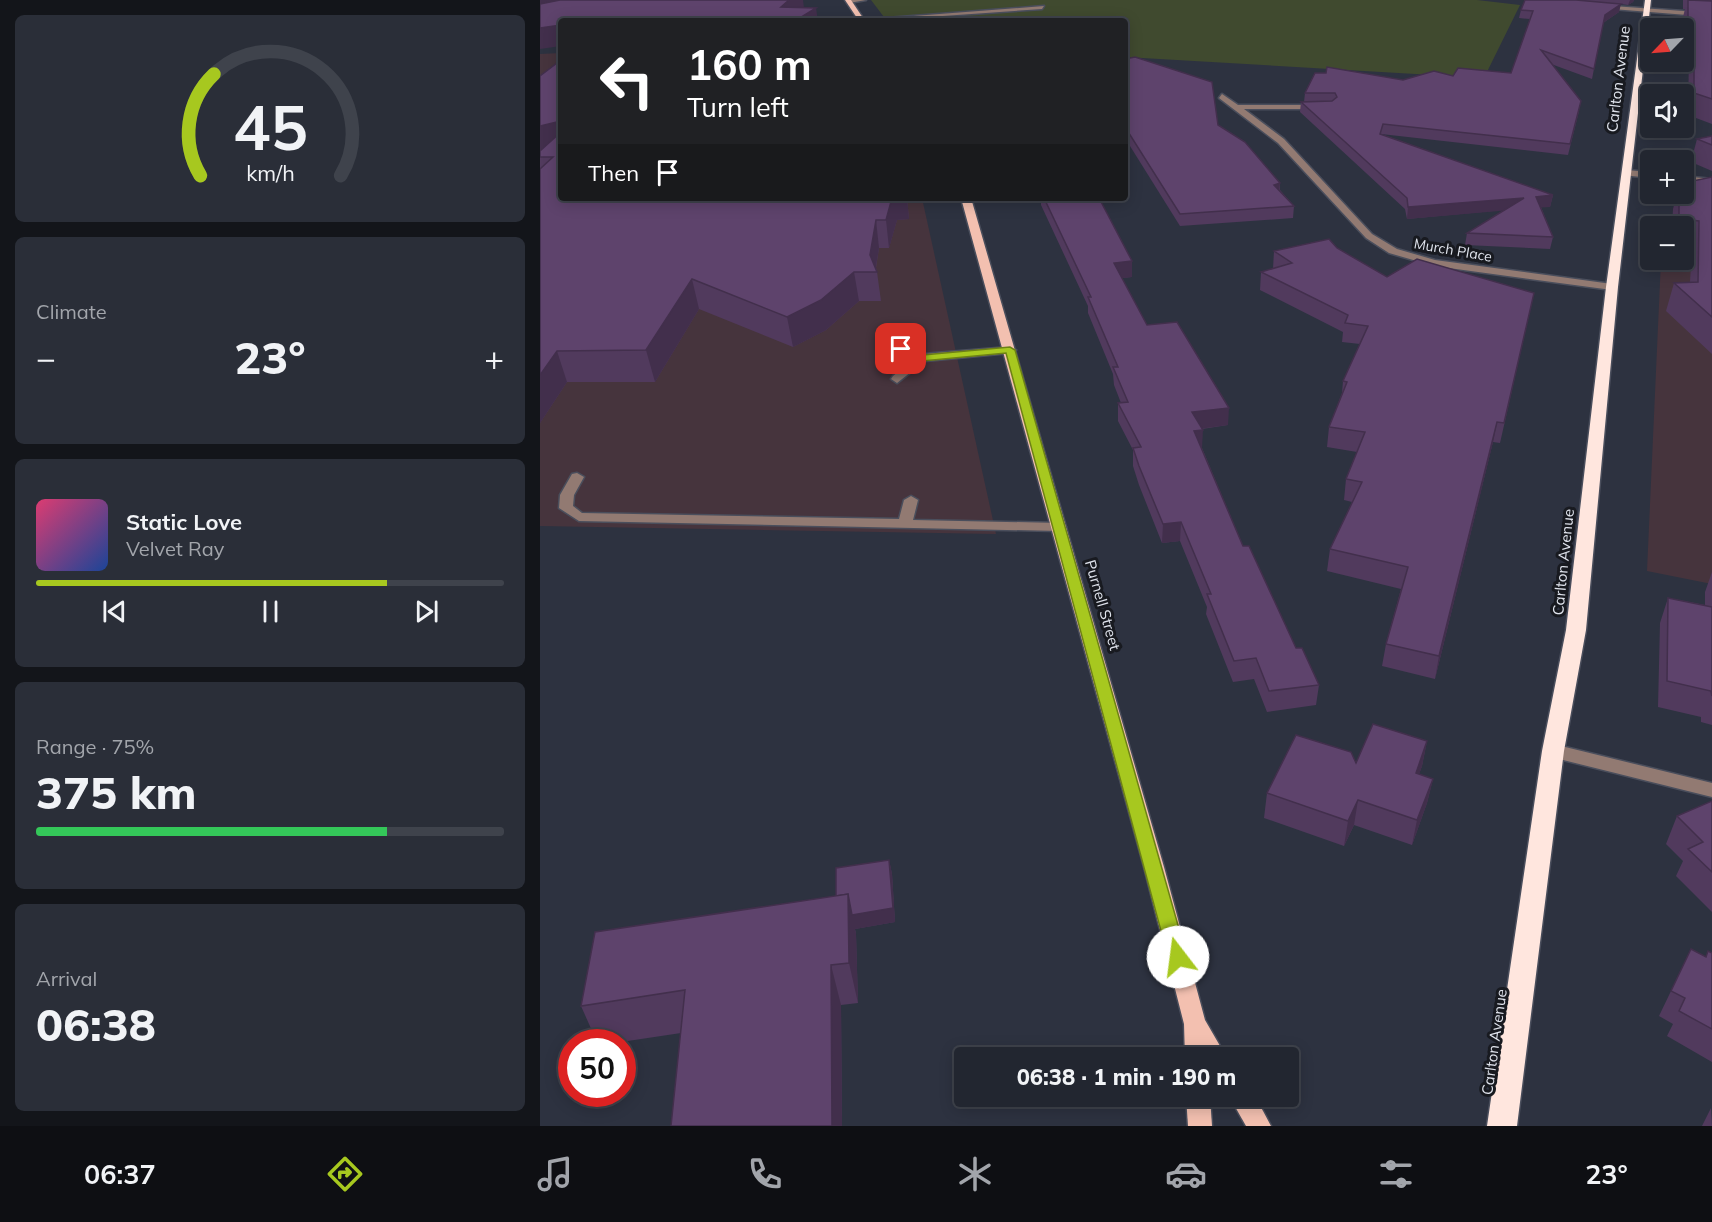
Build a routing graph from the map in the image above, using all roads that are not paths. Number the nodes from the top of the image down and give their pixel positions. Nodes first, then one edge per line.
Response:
1 (863, 0) edge
2 (848, 1) edge
3 (1647, 5) edge
4 (1594, 6) edge
5 (1042, 7) dead end
6 (1712, 15) edge
7 (860, 18) edge
8 (910, 18) edge
9 (1222, 96) dead end
10 (1239, 107) junction
11 (1331, 107) edge
12 (1626, 172) junction
13 (1640, 174) edge
14 (1694, 180) edge
15 (1712, 182) edge
16 (967, 201) edge
17 (1612, 287) junction
18 (901, 349) dead end
19 (1010, 350) junction
20 (922, 358) junction
21 (897, 379) dead end
22 (577, 477) dead end
23 (911, 500) dead end
24 (905, 524) junction
25 (1059, 527) junction
26 (1552, 751) junction
27 (1712, 790) edge
28 (1195, 1024) junction
29 (1196, 1047) edge
30 (1209, 1047) edge
31 (1199, 1107) edge
32 (1248, 1107) edge
33 (1200, 1126) edge
34 (1259, 1126) edge
35 (1502, 1126) edge

1 - 2 street
2 - 7 main road
3 - 4 street
3 - 6 street
3 - 12 highway, Carlton Avenue
5 - 8 street
9 - 10 street, Murch Place
10 - 11 street
10 - 17 street, Murch Place
12 - 13 street
12 - 17 highway, Carlton Avenue
14 - 15 street
16 - 19 main road, Purnell Street
17 - 26 highway, Carlton Avenue
18 - 20 street
19 - 20 street
19 - 25 main road, Purnell Street
20 - 21 street
22 - 24 street
23 - 24 street
24 - 25 street
25 - 28 main road, Purnell Street
26 - 27 street
26 - 35 highway, Carlton Avenue
28 - 29 main road, Purnell Street
28 - 30 main road, Purnell Street
31 - 33 main road
32 - 34 main road

